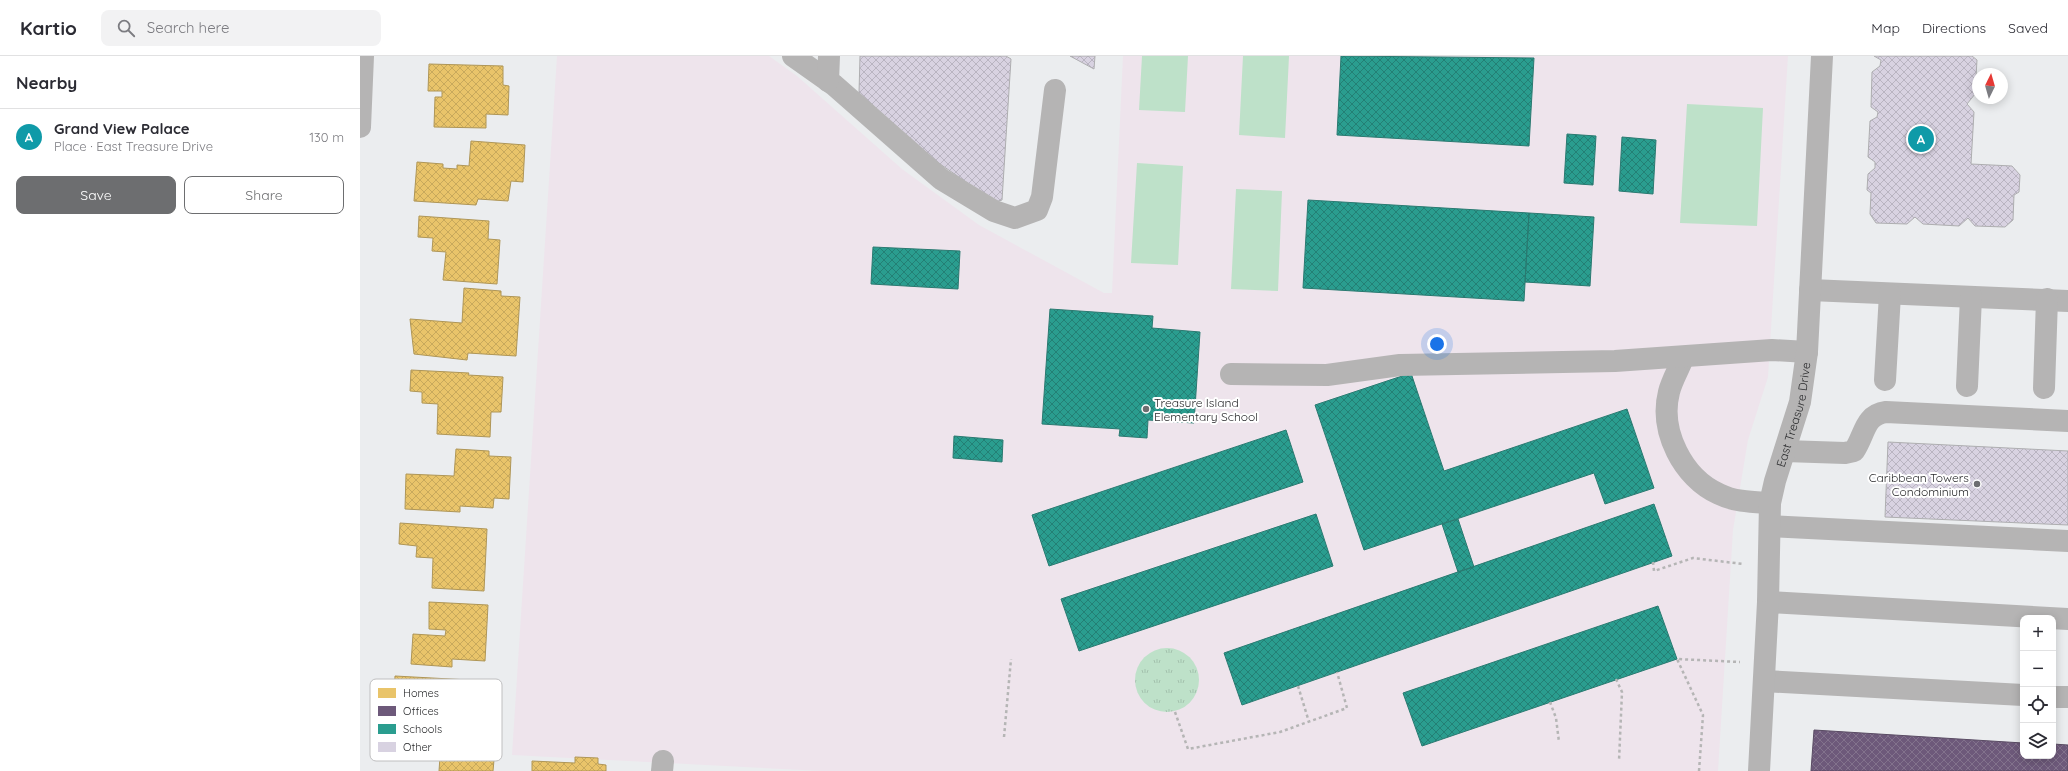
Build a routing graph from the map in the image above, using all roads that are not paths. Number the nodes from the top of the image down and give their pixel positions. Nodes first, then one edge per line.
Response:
1 (363, 56) edge
2 (793, 56) edge
3 (830, 56) edge
4 (1822, 56) edge
5 (828, 81) junction
6 (1055, 90) dead end
7 (360, 127) edge
8 (1810, 290) junction
9 (1890, 294) junction
10 (1971, 296) junction
11 (2058, 300) edge
12 (1807, 352) junction
13 (1683, 358) junction
14 (1231, 374) dead end
15 (1886, 380) dead end
16 (1967, 386) dead end
17 (2044, 388) dead end
18 (2068, 421) edge
19 (1785, 450) junction
20 (1770, 503) junction
21 (1770, 526) junction
22 (2068, 541) edge
23 (1768, 602) junction
24 (2068, 619) edge
25 (1765, 672) junction
26 (2020, 695) edge
27 (2056, 696) edge
28 (2068, 697) edge
29 (1759, 771) edge

1 - 7 street
2 - 5 street
3 - 5 street
4 - 8 street, East Treasure Drive
5 - 6 street
8 - 9 street
8 - 12 street, East Treasure Drive
9 - 10 street
9 - 15 street
10 - 11 street
10 - 16 street
11 - 17 street
12 - 13 street
12 - 19 street, East Treasure Drive
13 - 14 street
13 - 20 street
18 - 19 street
19 - 20 street, East Treasure Drive
20 - 21 street, East Treasure Drive
21 - 22 street
21 - 23 street, East Treasure Drive
23 - 24 street
23 - 25 street, East Treasure Drive
25 - 26 street
25 - 29 street, East Treasure Drive
27 - 28 street

